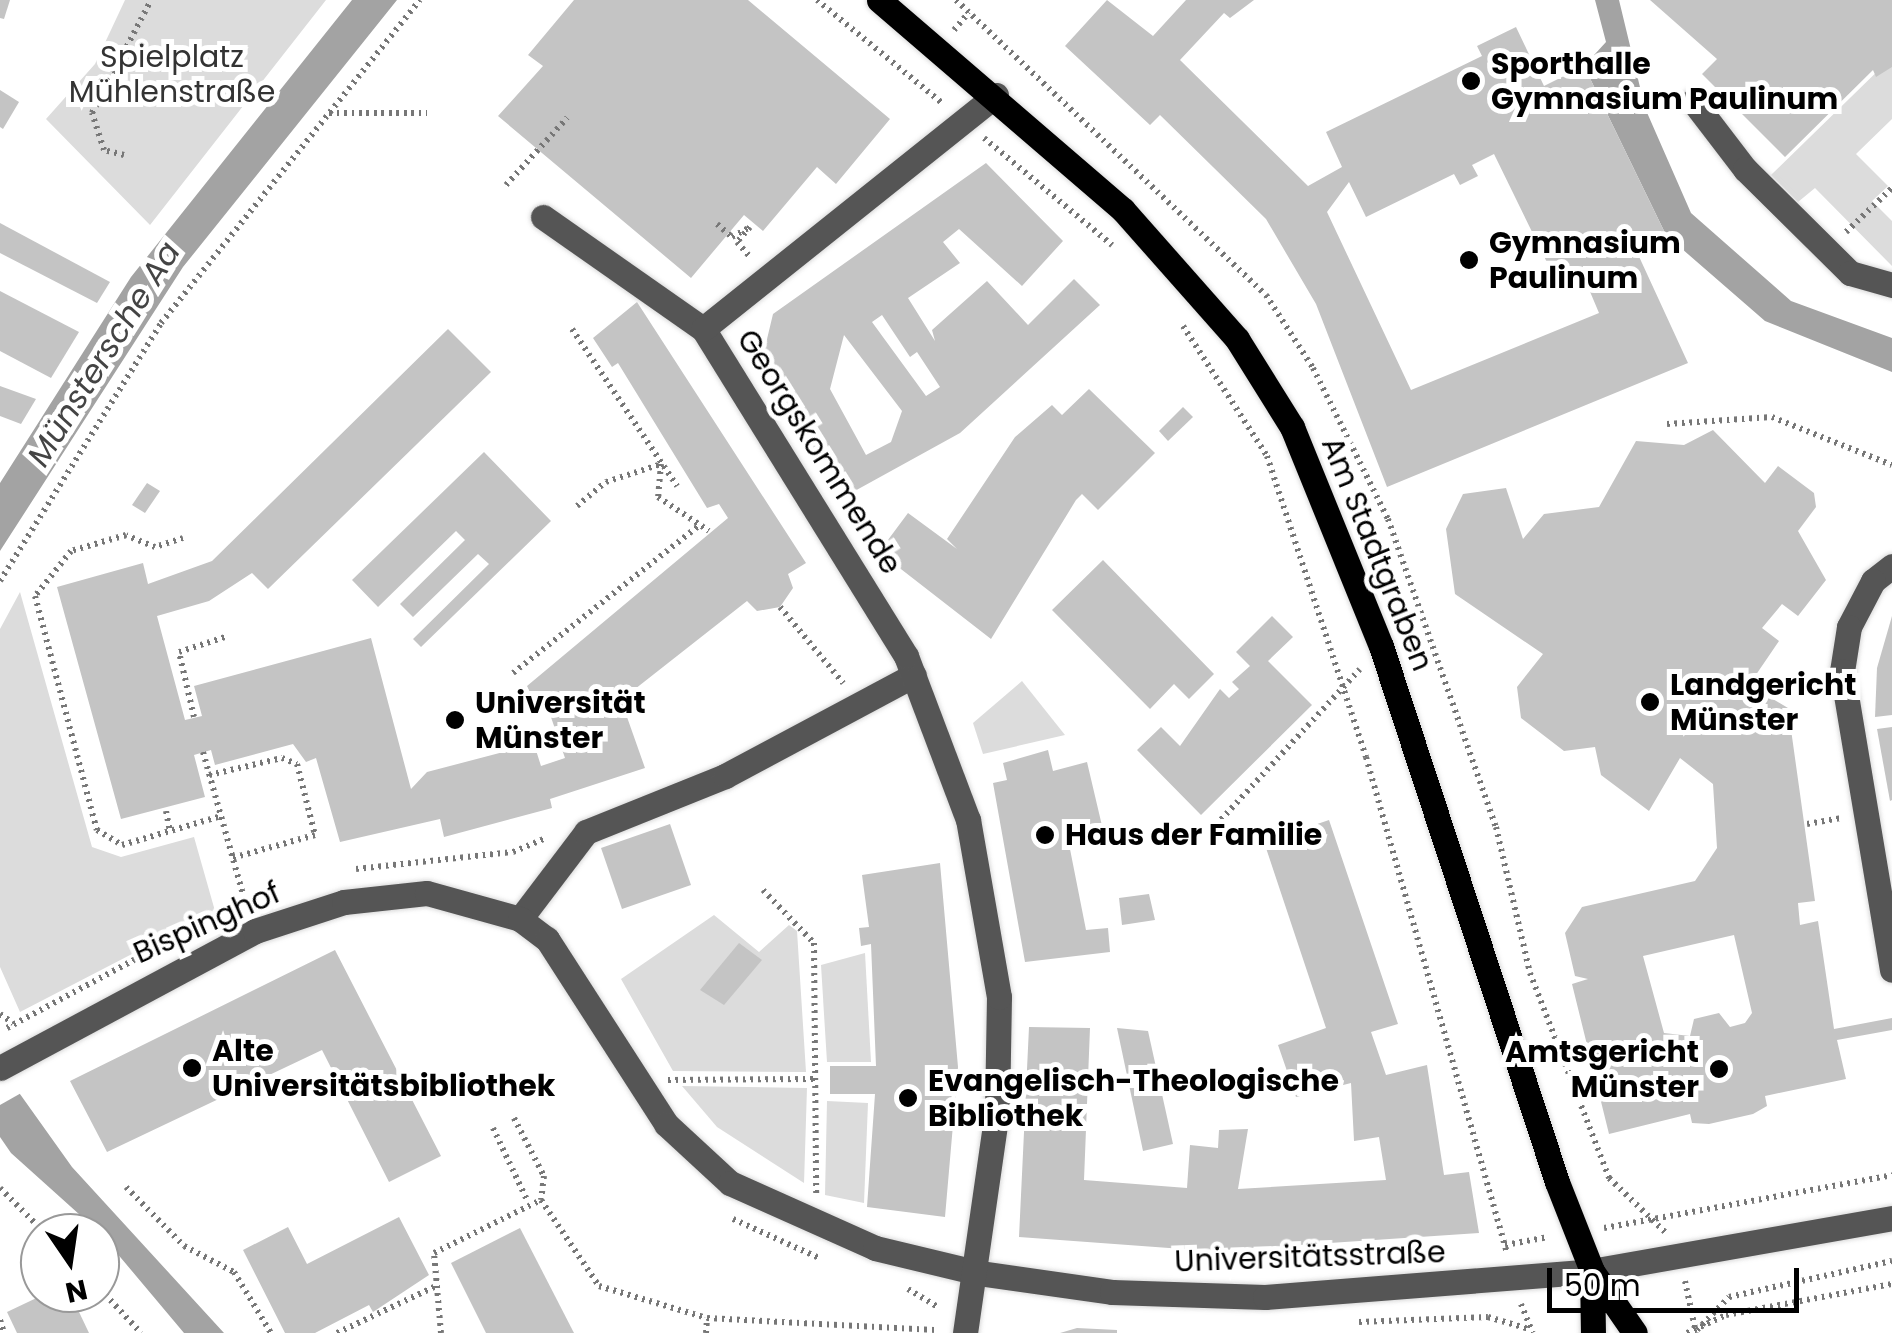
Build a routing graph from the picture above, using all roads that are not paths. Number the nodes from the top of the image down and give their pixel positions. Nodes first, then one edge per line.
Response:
1 (879, 0) edge
2 (996, 95) junction
3 (1693, 101) dead end
4 (543, 216) dead end
5 (1892, 285) edge
6 (704, 329) junction
7 (1892, 566) edge
8 (914, 675) junction
9 (520, 918) junction
10 (1892, 970) edge
11 (4, 1065) edge
12 (1892, 1218) edge
13 (1592, 1271) junction
14 (979, 1273) junction
15 (949, 1332) edge
16 (1592, 1333) edge
17 (1635, 1333) edge

1 - 2 main road, Am Stadtgraben
2 - 6 street, Georgskommende
2 - 13 main road, Am Stadtgraben
3 - 5 street
4 - 6 street
6 - 8 street, Georgskommende
7 - 10 street
8 - 9 street
8 - 14 street, Georgskommende
9 - 11 street, Bispinghof
9 - 14 street, Universitätsstraße
12 - 13 street, Universitätsstraße
13 - 14 street, Universitätsstraße
13 - 16 main road
13 - 17 main road
14 - 15 street, Georgskommende

